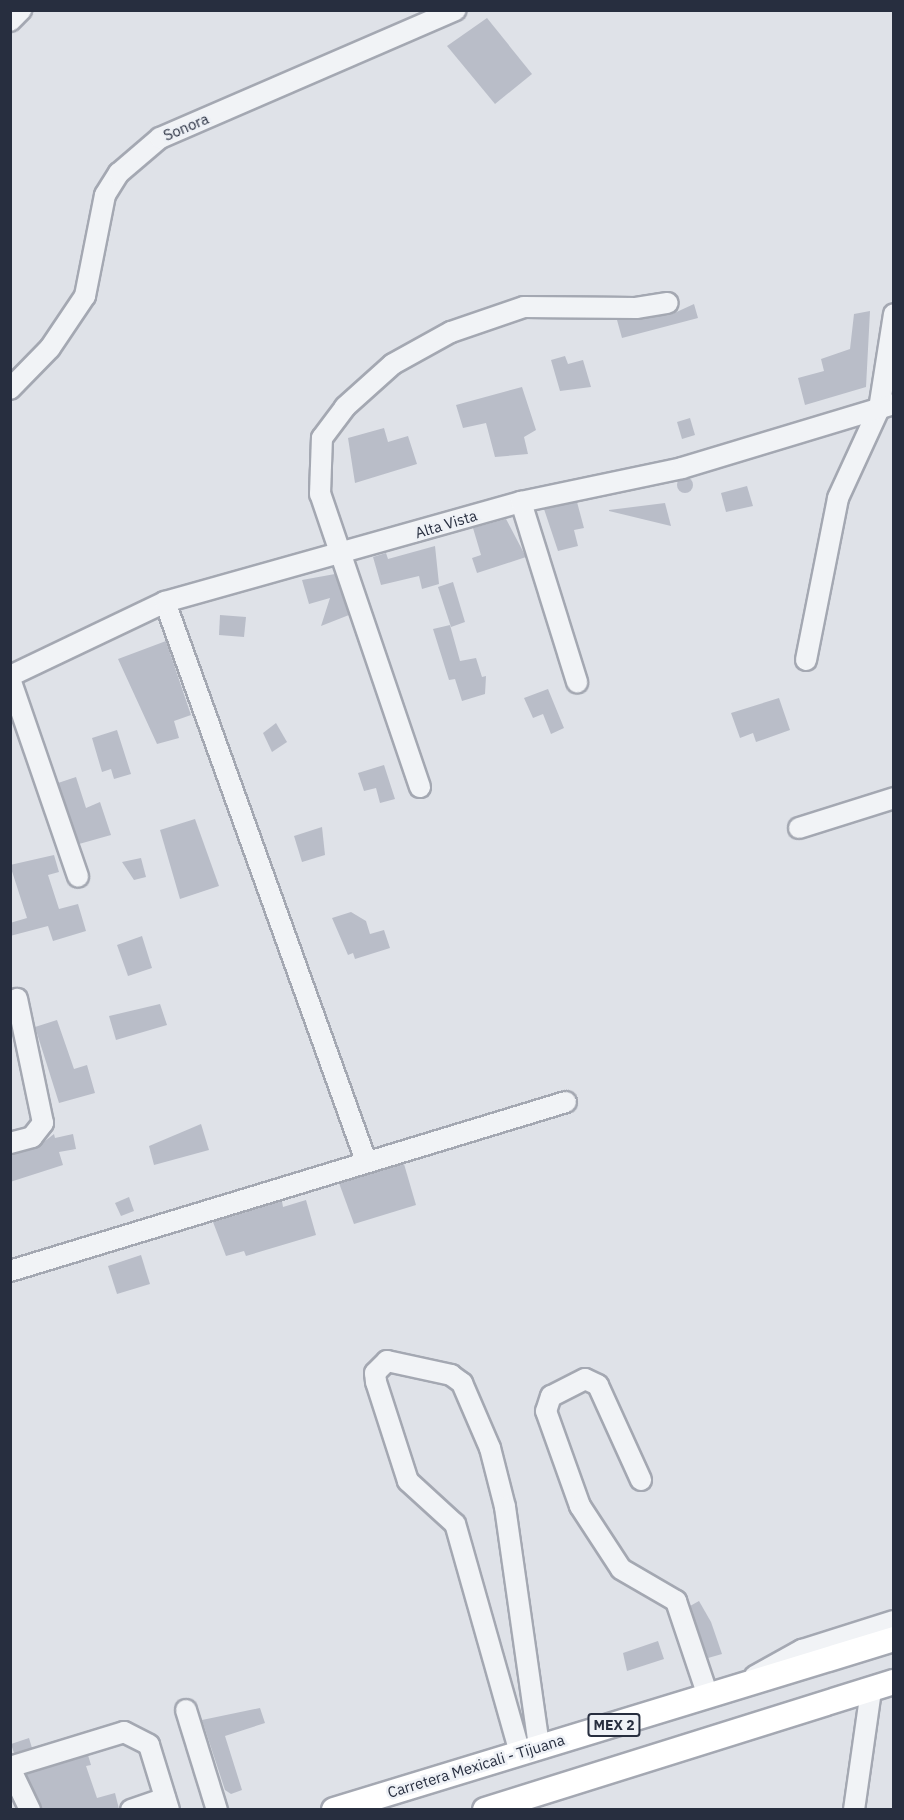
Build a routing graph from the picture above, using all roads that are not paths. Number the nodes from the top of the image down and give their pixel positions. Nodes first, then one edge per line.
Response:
1 (21, 10) edge
2 (456, 10) edge
3 (10, 21) edge
4 (668, 303) dead end
5 (894, 314) edge
6 (10, 389) edge
7 (886, 407) edge
8 (521, 502) junction
9 (343, 555) junction
10 (165, 602) junction
11 (806, 660) dead end
12 (10, 677) edge
13 (577, 682) dead end
14 (420, 787) dead end
15 (894, 798) edge
16 (799, 828) dead end
17 (78, 877) dead end
18 (18, 999) dead end
19 (566, 1102) dead end
20 (10, 1143) edge
21 (366, 1161) junction
22 (10, 1271) edge
23 (641, 1480) dead end
24 (894, 1621) edge
25 (894, 1639) edge
26 (894, 1682) edge
27 (741, 1686) junction
28 (871, 1689) junction
29 (708, 1696) junction
30 (186, 1710) dead end
31 (529, 1750) junction
32 (12, 1767) edge
33 (167, 1804) edge
34 (30, 1809) edge
35 (131, 1809) edge
36 (217, 1809) edge
37 (334, 1809) edge
38 (485, 1809) edge
39 (854, 1809) edge

1 - 3 street
2 - 6 street, Sonora
4 - 9 street
5 - 7 street
7 - 8 street, Alta Vista
7 - 11 street
8 - 9 street, Alta Vista
8 - 13 street
9 - 10 street, Alta Vista
9 - 14 street
10 - 12 street, Alta Vista
10 - 21 street
12 - 17 street
15 - 16 street
18 - 20 street
19 - 21 street
21 - 22 street
23 - 29 street
24 - 27 street
25 - 27 main road, Carretera Mexicali - Tijuana / MEX 2
26 - 28 main road
27 - 29 main road, Carretera Mexicali - Tijuana / MEX 2
28 - 38 main road
28 - 39 street
29 - 31 main road, Carretera Mexicali - Tijuana / MEX 2
30 - 36 street
31 - 31 street
31 - 37 main road, Carretera Mexicali - Tijuana / MEX 2
32 - 33 street
32 - 34 street
33 - 35 street

